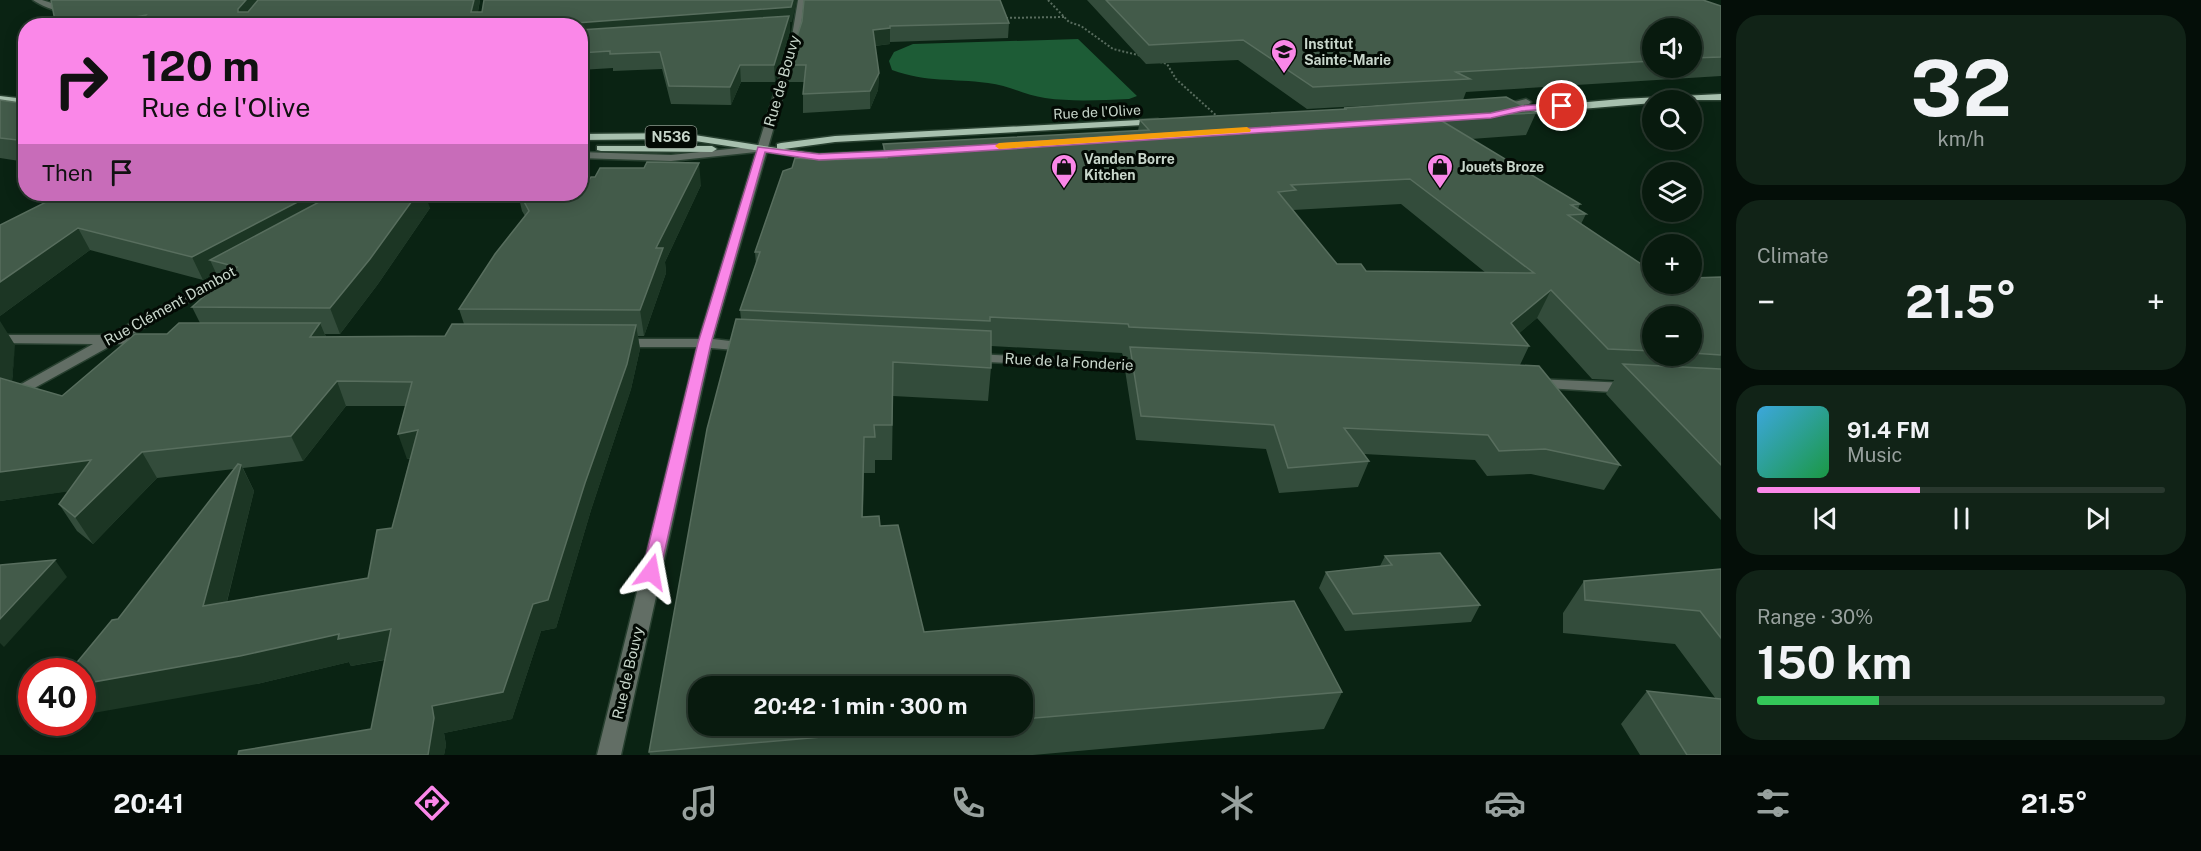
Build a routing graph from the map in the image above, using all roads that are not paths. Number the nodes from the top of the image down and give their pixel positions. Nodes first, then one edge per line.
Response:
1 (36, 0) edge
2 (801, 0) edge
3 (74, 10) edge
4 (797, 26) junction
5 (786, 27) edge
6 (1721, 89) edge
7 (1721, 97) edge
8 (0, 99) edge
9 (18, 101) edge
10 (1219, 118) edge
11 (588, 137) edge
12 (588, 147) edge
13 (762, 149) junction
14 (909, 153) edge
15 (588, 155) edge
16 (246, 264) edge
17 (0, 339) edge
18 (110, 340) junction
19 (157, 340) edge
20 (606, 343) edge
21 (705, 343) junction
22 (762, 348) edge
23 (953, 357) edge
24 (1156, 366) edge
25 (1522, 383) edge
26 (1639, 388) edge
27 (0, 402) edge
28 (609, 755) edge

1 - 3 street
2 - 4 street, Rue de Bouvy
4 - 5 street
4 - 13 street, Rue de Bouvy
6 - 7 main road
8 - 9 main road
10 - 13 main road, Rue de l'Olive / N536
11 - 13 main road, Rue de l'Olive / N536
12 - 13 main road, Rue de l'Olive / N536
13 - 14 main road, Rue de l'Olive / N536
13 - 15 street
13 - 21 street, Rue de Bouvy
16 - 18 street, Rue Clément Dambot
17 - 18 street
18 - 19 street
18 - 27 street, Rue Clément Dambot
20 - 21 street
21 - 22 street
21 - 28 street, Rue de Bouvy
23 - 24 street, Rue de la Fonderie
25 - 26 street

